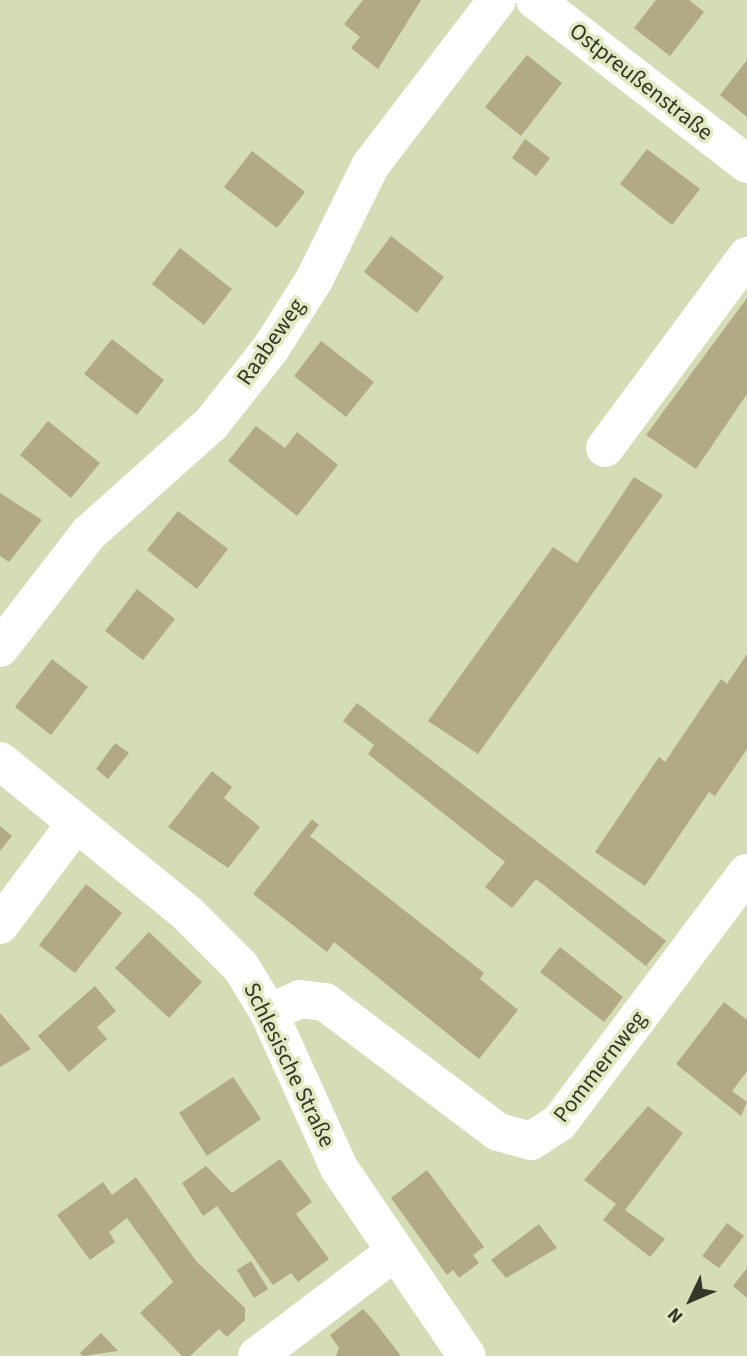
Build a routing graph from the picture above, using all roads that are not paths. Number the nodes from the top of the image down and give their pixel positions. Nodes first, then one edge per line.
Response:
1 (497, 0) edge
2 (535, 0) edge
3 (747, 164) edge
4 (747, 256) edge
5 (605, 448) dead end
6 (0, 648) edge
7 (0, 761) edge
8 (76, 823) junction
9 (747, 873) edge
10 (0, 925) edge
11 (269, 1013) junction
12 (393, 1253) junction
13 (257, 1356) edge
14 (467, 1356) edge

1 - 6 street, Raabeweg
2 - 3 street, Ostpreußenstraße
4 - 5 street
7 - 8 street, Schlesische Straße
8 - 10 street
8 - 11 street, Schlesische Straße
9 - 11 street, Pommernweg
11 - 12 street, Schlesische Straße
12 - 13 street
12 - 14 street, Schlesische Straße

